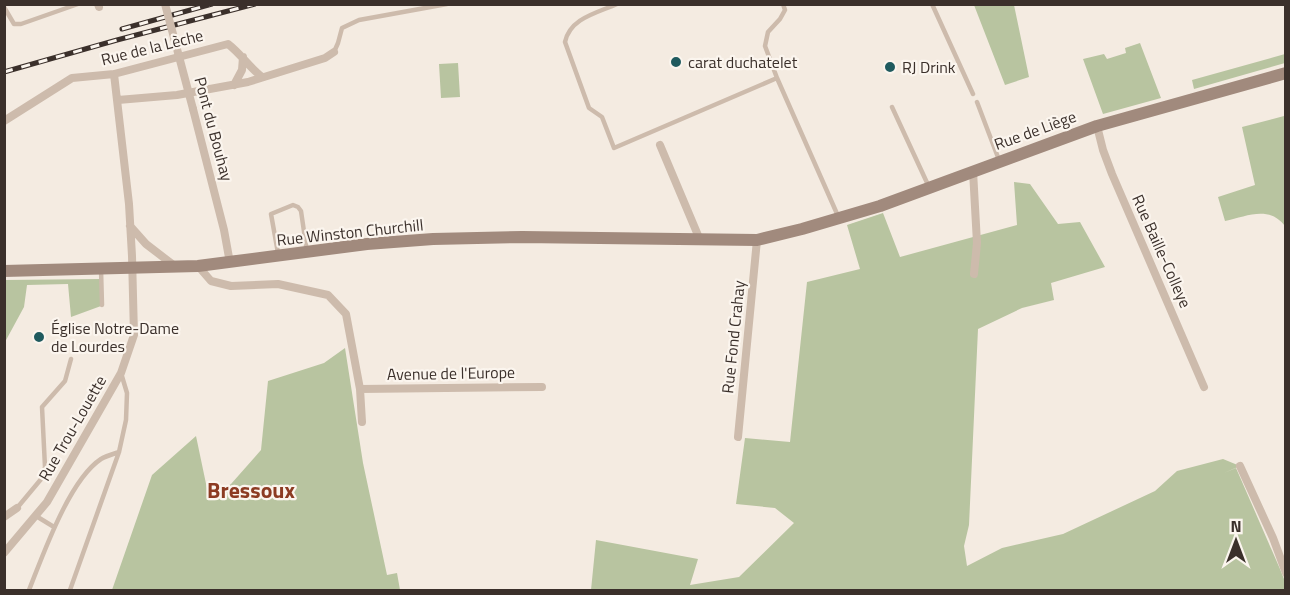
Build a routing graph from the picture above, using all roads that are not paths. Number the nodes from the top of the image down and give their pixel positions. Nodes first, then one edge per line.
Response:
1 (78, 4) edge
2 (165, 4) edge
3 (447, 4) edge
4 (617, 4) edge
5 (783, 4) edge
6 (932, 4) edge
7 (4, 7) edge
8 (334, 52) joint
9 (242, 54) junction
10 (1286, 73) edge
11 (114, 74) junction
12 (262, 77) junction
13 (777, 78) junction
14 (234, 85) junction
15 (974, 94) dead end
16 (118, 100) junction
17 (977, 102) dead end
18 (892, 107) dead end
19 (4, 121) edge
20 (1097, 126) junction
21 (660, 145) dead end
22 (999, 160) junction
23 (973, 171) junction
24 (929, 187) junction
25 (839, 219) junction
26 (130, 225) junction
27 (800, 230) joint
28 (700, 240) junction
29 (757, 240) junction
30 (307, 253) junction
31 (279, 255) junction
32 (230, 263) junction
33 (198, 266) junction
34 (177, 267) junction
35 (132, 268) junction
36 (101, 269) junction
37 (4, 271) edge
38 (974, 274) dead end
39 (102, 305) dead end
40 (71, 359) dead end
41 (121, 373) junction
42 (542, 387) dead end
43 (1204, 387) dead end
44 (360, 389) junction
45 (362, 422) dead end
46 (738, 437) dead end
47 (119, 452) junction
48 (1240, 466) dead end
49 (17, 508) joint
50 (36, 516) junction
51 (4, 517) edge
52 (54, 527) junction
53 (4, 552) edge
54 (1286, 573) edge
55 (29, 591) edge
56 (70, 591) edge

1 - 7 lane
2 - 32 street, Pont du Bouhay, bridge
3 - 8 lane
4 - 13 lane
5 - 13 lane
6 - 15 lane
8 - 12 street
9 - 11 street, Rue de la Lèche
9 - 12 street
9 - 14 street
10 - 20 main road, Rue de Liège
11 - 16 street, Rue Trou-Louette
11 - 19 street, Rue de la Lèche
12 - 14 street
13 - 25 lane
14 - 16 street
16 - 26 street, Rue Trou-Louette
17 - 22 lane
18 - 24 lane
20 - 22 main road, Rue de Liège
20 - 43 street, Rue Baille-Colleye
21 - 28 street
22 - 23 main road, Rue de Liège
23 - 24 main road, Rue de Liège
23 - 38 street
24 - 25 main road, Rue de Liège
25 - 27 main road, Rue de Liège
26 - 34 street
26 - 35 street, Rue Trou-Louette
27 - 29 main road, Rue Winston Churchill
28 - 29 main road, Rue Winston Churchill
28 - 30 main road, Rue Winston Churchill
29 - 46 street, Rue Fond Crahay
30 - 31 main road, Rue Winston Churchill
30 - 31 lane
31 - 32 main road, Rue Winston Churchill
32 - 33 main road, Rue Winston Churchill
33 - 34 main road, Rue Winston Churchill
33 - 44 street
34 - 35 main road, Rue Winston Churchill
35 - 36 main road, Rue Winston Churchill
35 - 41 street, Rue Trou-Louette
36 - 37 main road, Rue Winston Churchill
36 - 39 lane
40 - 49 lane
41 - 47 lane
41 - 50 street, Rue Trou-Louette
42 - 44 street, Avenue de l'Europe
44 - 45 street
47 - 52 lane
47 - 56 lane
48 - 54 street
49 - 51 street
50 - 52 lane
50 - 53 street, Rue Trou-Louette
52 - 55 lane

